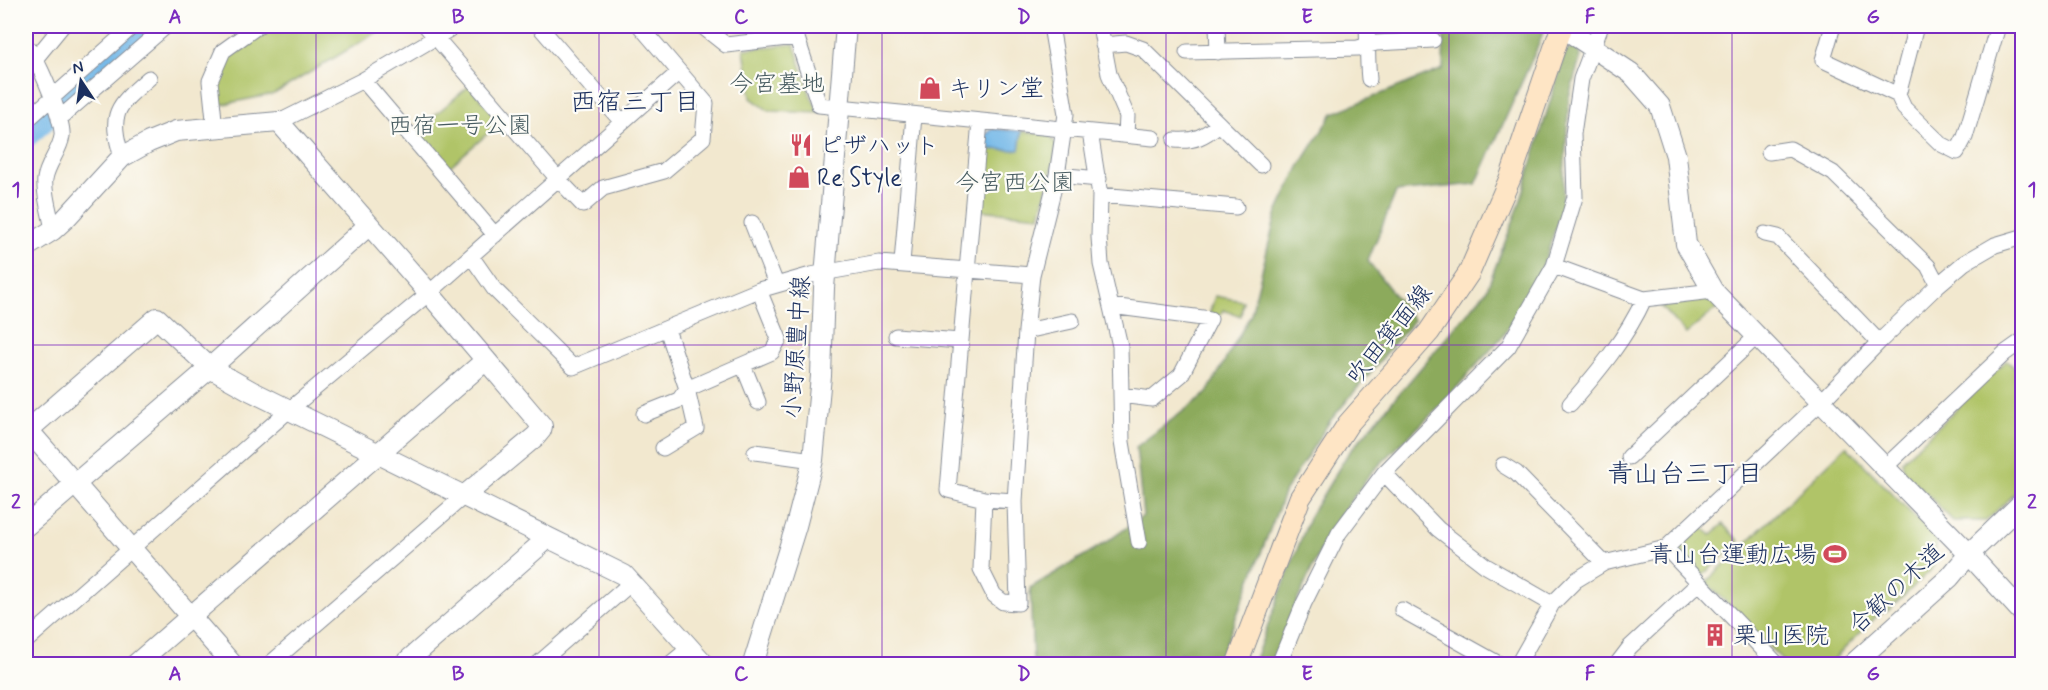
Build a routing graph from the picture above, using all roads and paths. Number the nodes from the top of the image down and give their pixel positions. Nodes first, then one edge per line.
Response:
1 (62, 26) edge
2 (133, 26) edge
3 (166, 26) edge
4 (258, 26) edge
5 (455, 26) edge
6 (539, 26) edge
7 (639, 26) edge
8 (705, 26) edge
9 (846, 26) edge
10 (1051, 26) edge
11 (1100, 26) edge
12 (1217, 26) edge
13 (1367, 26) edge
14 (1562, 26) edge
15 (1601, 26) edge
16 (1833, 26) edge
17 (1916, 26) edge
18 (1998, 26) edge
19 (430, 31) edge
20 (794, 31) edge
21 (1433, 40) dead end
22 (1103, 45) junction
23 (26, 46) edge
24 (1368, 46) junction
25 (1594, 47) junction
26 (1187, 52) dead end
27 (1218, 52) junction
28 (35, 59) junction
29 (678, 72) junction
30 (149, 78) dead end
31 (1369, 79) dead end
32 (363, 80) junction
33 (1898, 95) junction
34 (840, 108) junction
35 (56, 109) junction
36 (914, 115) junction
37 (26, 121) edge
38 (980, 121) junction
39 (279, 122) junction
40 (622, 122) junction
41 (1219, 124) junction
42 (215, 129) junction
43 (1064, 130) junction
44 (1090, 132) junction
45 (1126, 135) junction
46 (1153, 138) dead end
47 (1175, 140) dead end
48 (1769, 152) dead end
49 (122, 157) junction
50 (1261, 165) dead end
51 (1057, 175) junction
52 (558, 179) junction
53 (1099, 179) junction
54 (1100, 195) junction
55 (1236, 207) dead end
56 (752, 224) dead end
57 (369, 225) junction
58 (53, 230) junction
59 (1765, 234) dead end
60 (495, 235) junction
61 (2022, 237) edge
62 (26, 248) edge
63 (471, 256) junction
64 (902, 263) junction
65 (1554, 266) junction
66 (967, 269) junction
67 (827, 272) junction
68 (1032, 275) junction
69 (776, 284) junction
70 (1938, 285) junction
71 (759, 290) junction
72 (1713, 291) junction
73 (429, 293) junction
74 (1644, 299) junction
75 (1111, 306) junction
76 (1072, 321) dead end
77 (667, 329) junction
78 (1026, 331) junction
79 (896, 336) dead end
80 (1757, 336) junction
81 (960, 341) junction
82 (2022, 341) edge
83 (1879, 342) junction
84 (486, 360) junction
85 (743, 364) junction
86 (210, 368) junction
87 (687, 389) junction
88 (1121, 395) junction
89 (758, 402) dead end
90 (1821, 402) junction
91 (1570, 404) dead end
92 (289, 410) junction
93 (644, 414) dead end
94 (27, 431) edge
95 (663, 448) dead end
96 (754, 452) dead end
97 (378, 453) junction
98 (1629, 457) dead end
99 (813, 460) junction
100 (1503, 465) dead end
101 (1885, 467) junction
102 (1384, 472) junction
103 (74, 483) junction
104 (464, 496) junction
105 (984, 499) junction
106 (1015, 501) junction
107 (2022, 503) edge
108 (26, 526) edge
109 (548, 538) junction
110 (1139, 542) dead end
111 (131, 548) junction
112 (1666, 548) junction
113 (1969, 554) junction
114 (1604, 563) junction
115 (631, 583) junction
116 (1699, 583) junction
117 (1552, 604) junction
118 (1402, 610) dead end
119 (2022, 612) edge
120 (192, 618) junction
121 (26, 641) edge
122 (690, 651) junction
123 (136, 664) edge
124 (232, 664) edge
125 (270, 664) edge
126 (404, 664) edge
127 (538, 664) edge
128 (674, 664) edge
129 (704, 664) edge
130 (753, 664) edge
131 (1237, 664) edge
132 (1279, 664) edge
133 (1499, 664) edge
134 (1518, 664) edge
135 (1617, 664) edge
136 (1777, 664) edge
137 (1853, 664) edge

1 - 28 street
2 - 35 street
3 - 35 street
4 - 42 street
5 - 19 street
6 - 40 street
7 - 29 street
8 - 20 street
9 - 34 street, 小野原豊中線
10 - 43 street
11 - 22 street
12 - 27 street
13 - 24 street
14 - 25 street
14 - 131 main road, 吹田箕面線
15 - 25 street
16 - 33 street
17 - 33 street
18 - 33 street
19 - 32 street
19 - 52 street
20 - 34 street
21 - 24 street
22 - 41 street
22 - 45 street
23 - 28 street
24 - 27 street
24 - 31 street
25 - 65 street
25 - 72 street
26 - 27 street
28 - 35 street
29 - 40 street
29 - 52 street
30 - 49 street
32 - 39 street
32 - 60 street
34 - 36 street
34 - 67 street, 小野原豊中線
35 - 37 street
35 - 58 street
36 - 38 street
36 - 64 street
38 - 43 street
38 - 66 street
39 - 42 street
39 - 57 street
40 - 52 street
41 - 47 street
41 - 50 street
42 - 49 street
43 - 44 street
43 - 51 street
44 - 45 street
44 - 53 street
45 - 46 street
48 - 70 street
49 - 58 street
51 - 53 street
51 - 68 street
52 - 60 street
53 - 54 street
54 - 55 street
54 - 75 street
56 - 69 street
57 - 73 street
57 - 86 street
58 - 62 street
59 - 83 street
60 - 63 street
61 - 70 street
63 - 73 street
63 - 77 street
64 - 66 street
64 - 67 street
65 - 74 street
65 - 102 street
66 - 68 street
66 - 81 street
67 - 69 street
67 - 99 street, 小野原豊中線
68 - 78 street
69 - 71 street
70 - 83 street
71 - 77 street
71 - 85 street
72 - 74 street
72 - 80 street
73 - 84 street
73 - 92 street
74 - 91 street
75 - 88 street
75 - 88 street
76 - 78 street
77 - 87 street
78 - 106 street
79 - 81 street
80 - 90 street
80 - 98 street
81 - 105 street
82 - 101 street
83 - 90 street
84 - 97 street
84 - 104 street
85 - 87 street
85 - 89 street
86 - 92 street
86 - 94 street
86 - 103 street
87 - 93 street
87 - 95 street
88 - 110 street
90 - 101 street
90 - 112 street
92 - 97 street
92 - 111 street
94 - 103 street
96 - 99 street
97 - 104 street
97 - 120 street
99 - 130 street, 小野原豊中線
100 - 114 street
101 - 113 street
102 - 117 street
102 - 132 street
103 - 108 street
103 - 111 street
104 - 109 street
104 - 125 street
105 - 106 street
105 - 106 street
107 - 113 street
109 - 115 street
109 - 126 street
111 - 120 street
111 - 121 street
112 - 114 street
112 - 116 street
113 - 119 street, 合歓の木道
113 - 137 street, 合歓の木道
114 - 117 street
115 - 122 street
115 - 127 street
116 - 135 street
116 - 136 street
117 - 134 street
118 - 133 street
120 - 123 street
120 - 124 street
122 - 128 street
122 - 129 street

